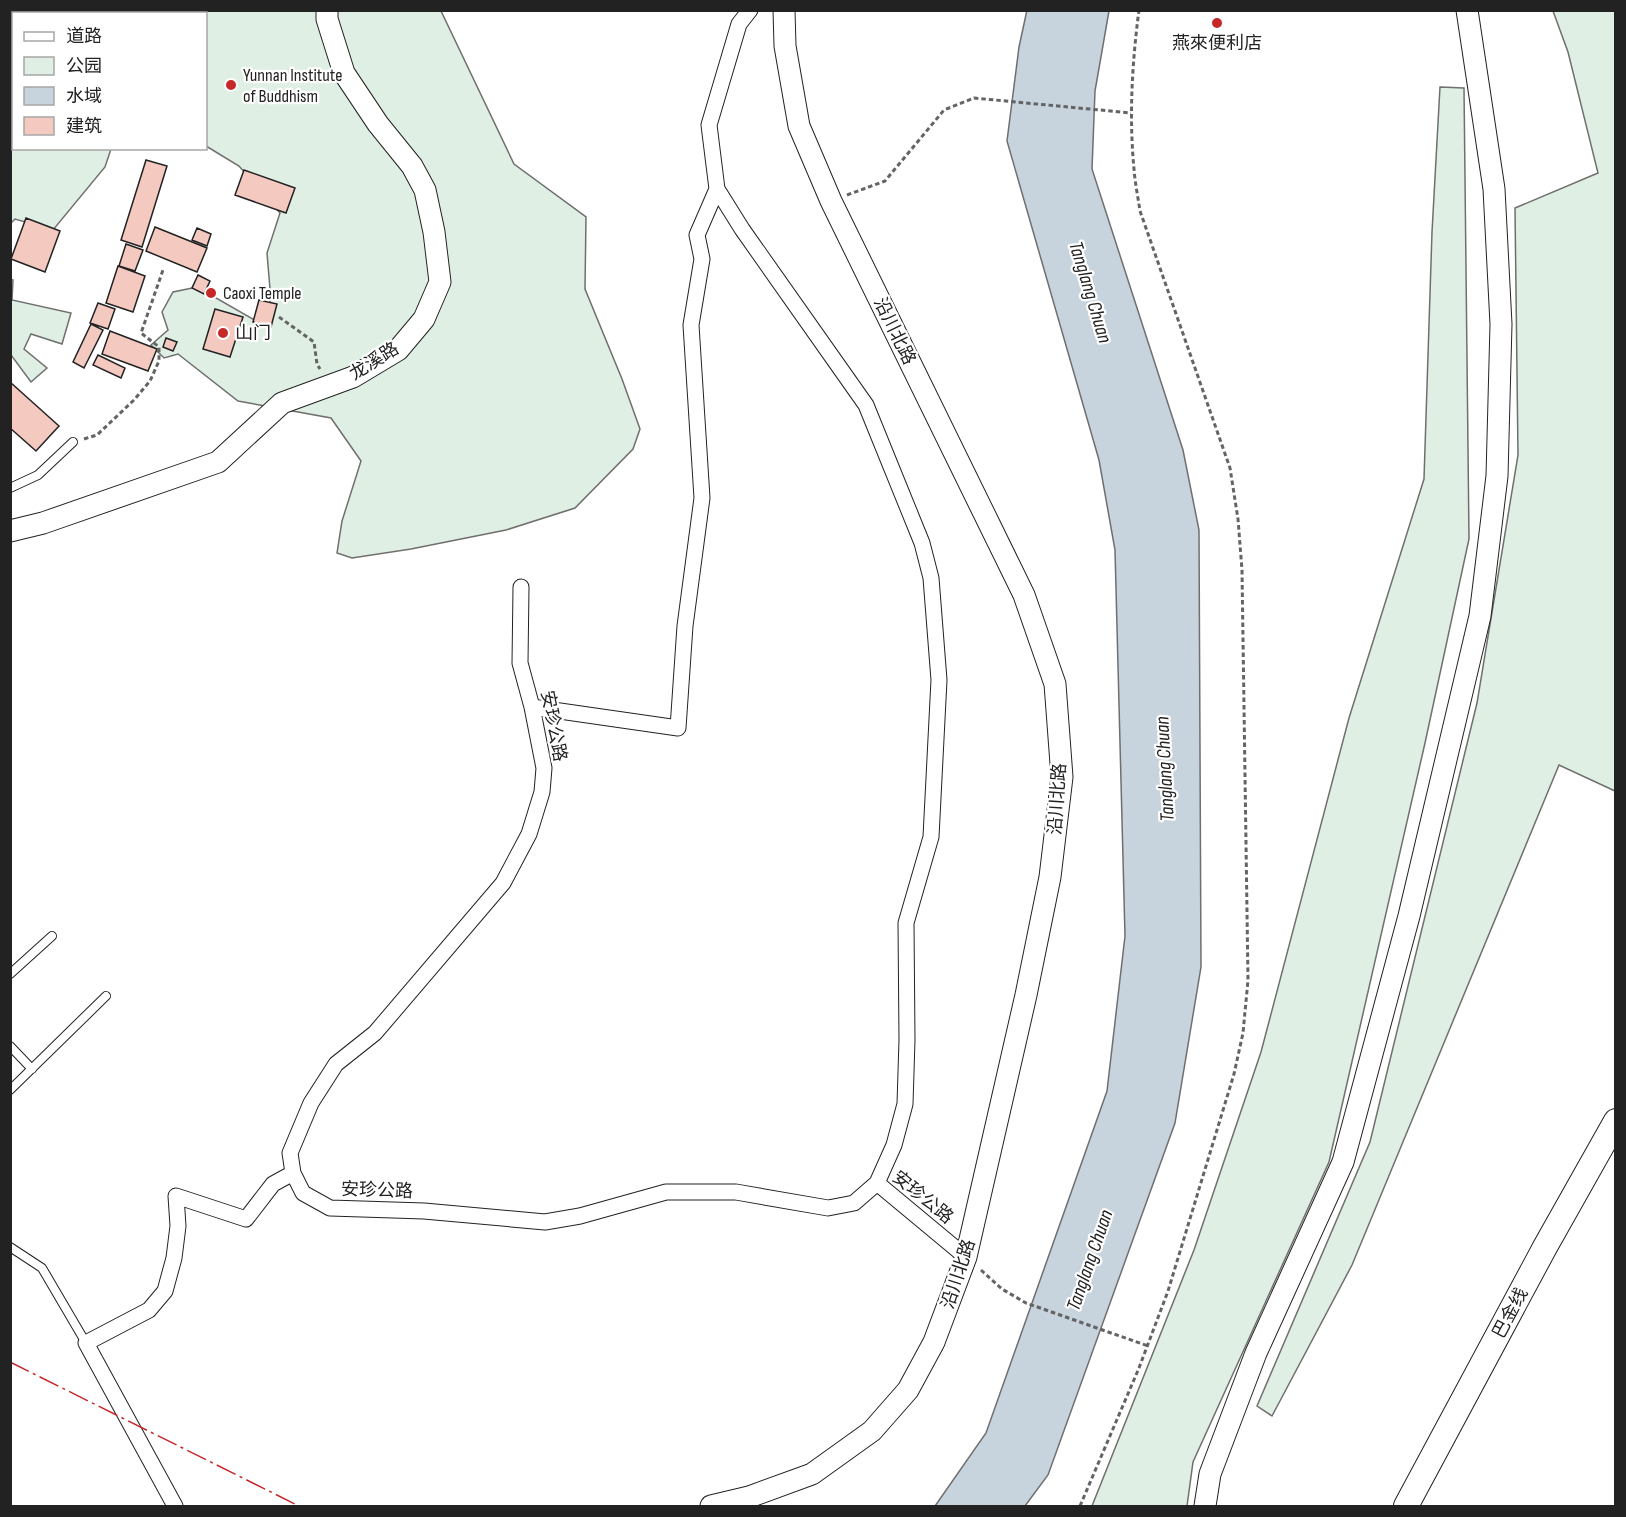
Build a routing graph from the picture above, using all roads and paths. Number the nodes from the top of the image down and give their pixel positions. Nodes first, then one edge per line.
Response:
1 (327, 10) edge
2 (750, 10) edge
3 (784, 10) edge
4 (1139, 10) edge
5 (1467, 10) edge
6 (1131, 113) junction
7 (717, 189) junction
8 (831, 201) junction
9 (163, 270) dead end
10 (279, 317) dead end
11 (328, 386) junction
12 (73, 442) joint
13 (10, 488) edge
14 (10, 531) edge
15 (521, 587) dead end
16 (532, 707) junction
17 (52, 936) dead end
18 (10, 974) edge
19 (106, 996) dead end
20 (10, 1046) edge
21 (32, 1069) junction
22 (10, 1090) edge
23 (1616, 1121) edge
24 (293, 1173) junction
25 (877, 1183) junction
26 (10, 1247) edge
27 (966, 1257) junction
28 (86, 1343) junction
29 (1148, 1346) junction
30 (175, 1506) edge
31 (711, 1506) edge
32 (1080, 1506) edge
33 (1205, 1506) edge
34 (1406, 1506) edge

1 - 11 main road, 龙溪路
2 - 7 street
3 - 8 main road, 沿川北路
4 - 6 path
5 - 33 main road
6 - 8 path
6 - 29 path
7 - 16 street
7 - 25 street
8 - 27 main road, 沿川北路
9 - 12 path
10 - 11 path
11 - 14 main road, 龙溪路
12 - 13 lane
15 - 16 street, 安珍公路
16 - 24 street, 安珍公路
17 - 18 lane
19 - 21 lane
20 - 21 lane
21 - 22 lane
23 - 34 highway, 巴金线
24 - 25 street, 安珍公路
24 - 28 street
25 - 27 street, 安珍公路
26 - 28 lane
27 - 29 path
27 - 31 main road, 沿川北路
28 - 30 street
29 - 32 path

